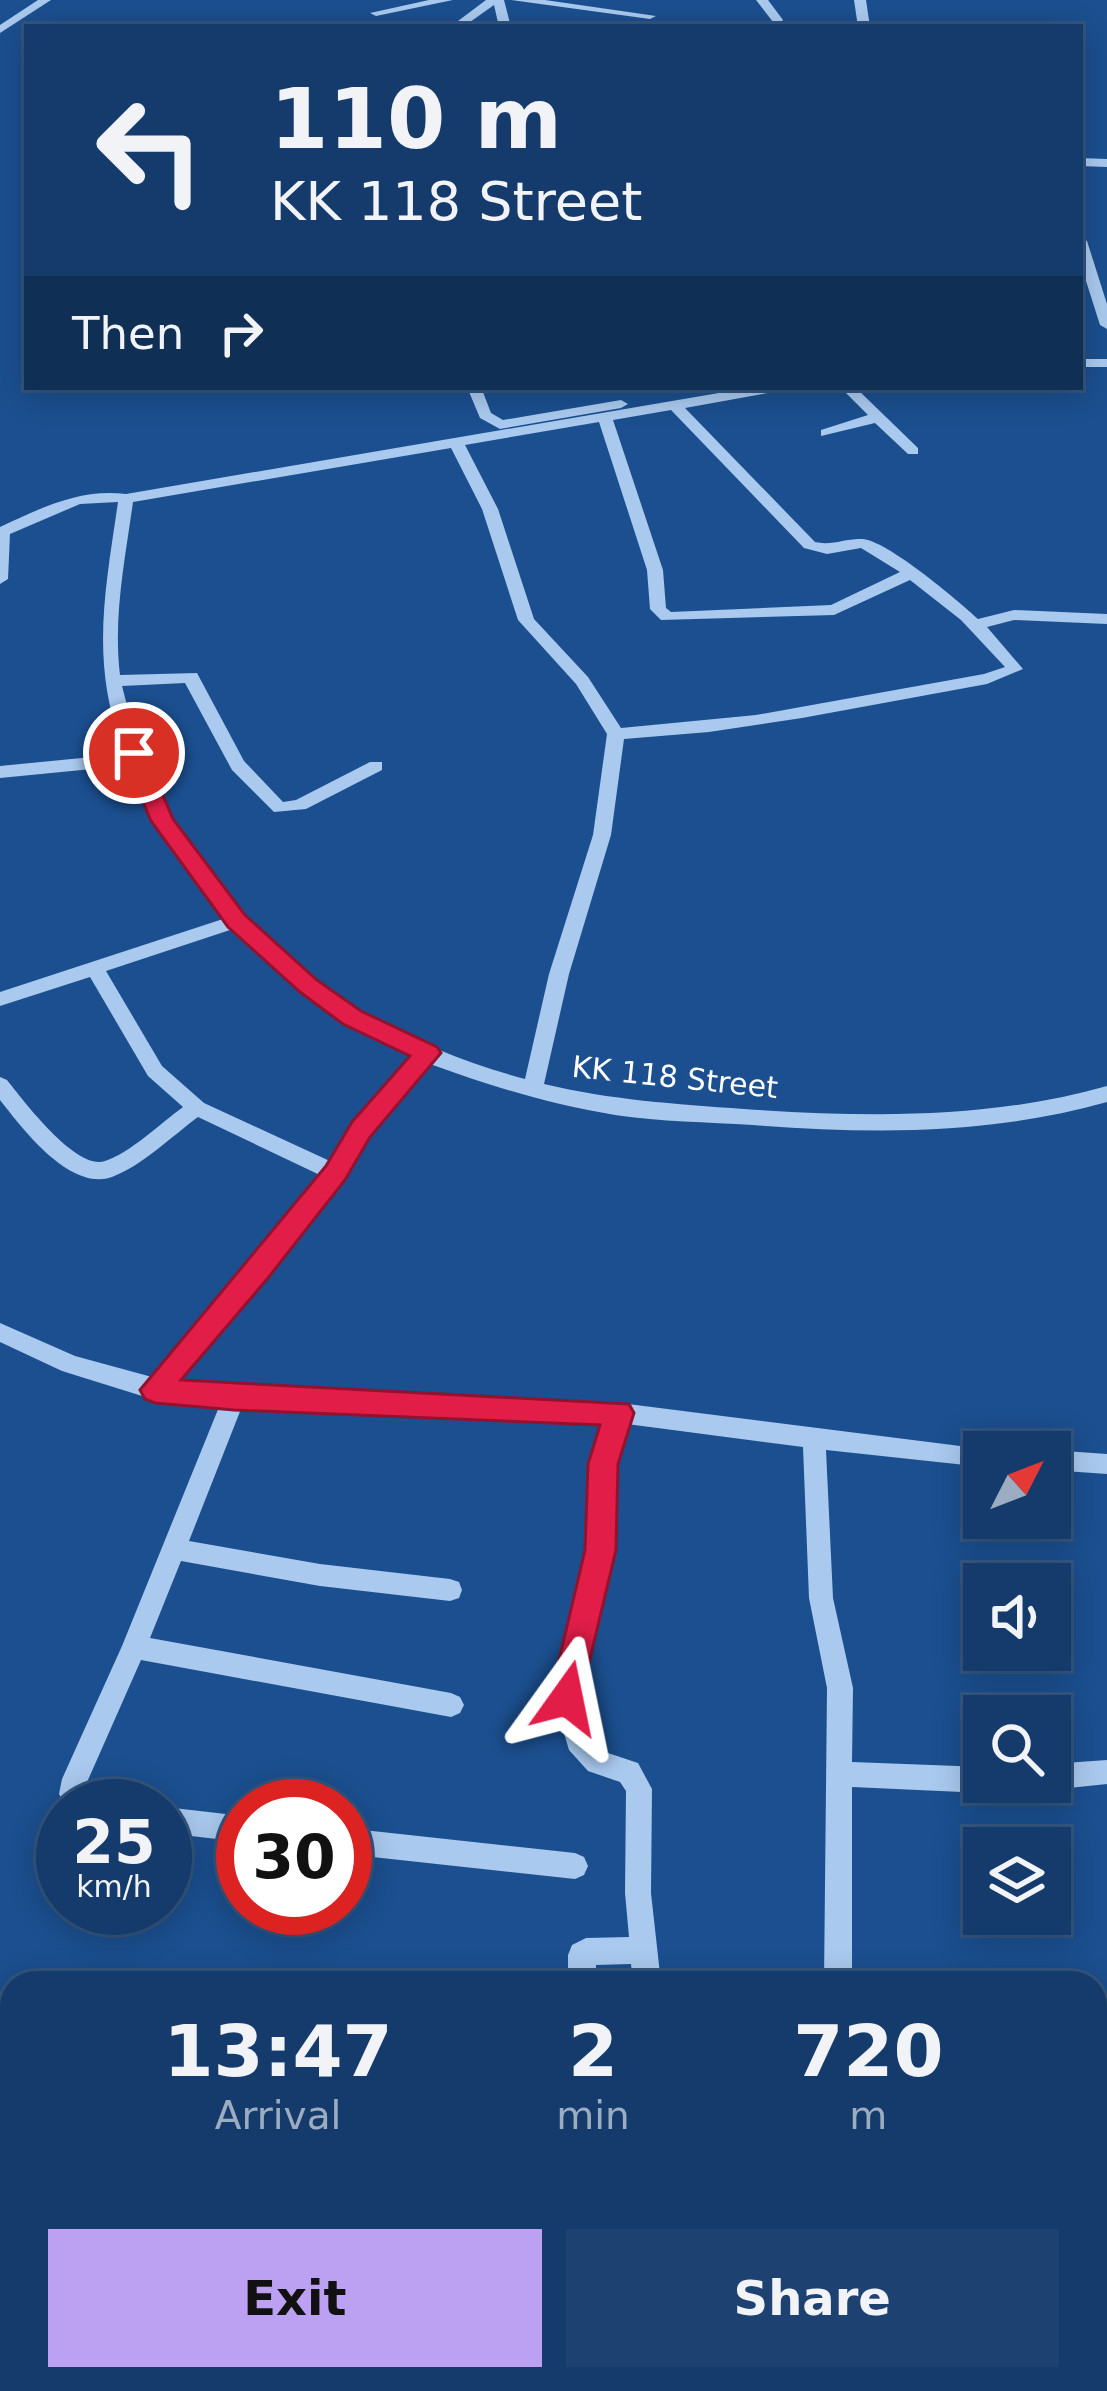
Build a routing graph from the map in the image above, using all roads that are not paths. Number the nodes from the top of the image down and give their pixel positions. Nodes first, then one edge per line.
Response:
1 (45, 0) edge
2 (366, 0) edge
3 (447, 0) edge
4 (495, 0) edge
5 (517, 0) edge
6 (638, 0) edge
7 (762, 0) edge
8 (376, 14) junction
9 (21, 16) junction
10 (0, 17) edge
11 (777, 20) dead end
12 (656, 22) edge
13 (381, 24) edge
14 (460, 24) edge
15 (0, 30) edge
16 (1083, 250) edge
17 (1107, 325) edge
18 (475, 390) edge
19 (698, 390) edge
20 (763, 390) edge
21 (850, 390) edge
22 (676, 407) junction
23 (878, 417) junction
24 (606, 420) junction
25 (826, 433) dead end
26 (458, 444) junction
27 (913, 451) dead end
28 (126, 499) junction
29 (1, 533) edge
30 (909, 574) junction
31 (0, 579) edge
32 (1107, 619) edge
33 (974, 625) junction
34 (112, 681) junction
35 (616, 734) junction
36 (134, 753) junction
37 (376, 766) dead end
38 (0, 772) edge
39 (237, 921) junction
40 (93, 966) junction
41 (0, 999) edge
42 (428, 1053) junction
43 (0, 1084) edge
44 (532, 1088) junction
45 (1107, 1094) edge
46 (197, 1108) junction
47 (336, 1173) junction
48 (0, 1332) edge
49 (155, 1390) junction
50 (234, 1398) junction
51 (619, 1413) junction
52 (814, 1439) junction
53 (963, 1455) edge
54 (1071, 1461) edge
55 (1107, 1464) edge
56 (174, 1550) junction
57 (450, 1590) dead end
58 (134, 1647) junction
59 (451, 1705) dead end
60 (1107, 1772) edge
61 (837, 1774) junction
62 (1071, 1775) edge
63 (75, 1779) edge
64 (963, 1779) edge
65 (372, 1844) edge
66 (575, 1866) dead end
67 (644, 1950) junction
68 (582, 1971) edge
69 (646, 1971) edge
70 (838, 1971) edge

1 - 9 street
2 - 8 street
3 - 8 street
4 - 14 street
5 - 12 street
6 - 12 street
7 - 11 street
8 - 13 street
9 - 10 street
9 - 15 street
16 - 17 street
18 - 19 street
20 - 22 street
21 - 23 street
22 - 24 street
22 - 30 street
23 - 25 street
23 - 27 street
24 - 26 street
24 - 30 street
26 - 28 street
26 - 35 street
28 - 29 street
28 - 34 street, KK 118 Street
29 - 31 street
30 - 33 street
32 - 33 street
33 - 35 street
34 - 36 street, KK 118 Street
34 - 37 street
35 - 44 street
36 - 38 street
36 - 39 street, KK 118 Street
39 - 40 street
39 - 42 street, KK 118 Street
40 - 41 street
40 - 46 street
42 - 44 street, KK 118 Street
42 - 47 street
43 - 46 street
44 - 45 street, KK 118 Street
46 - 47 street
47 - 49 street
48 - 49 street
49 - 50 street
50 - 51 street
50 - 56 street
51 - 52 street
51 - 67 street
52 - 53 street
52 - 61 street
54 - 55 street
56 - 57 street
56 - 58 street
58 - 59 street
58 - 63 street
60 - 62 street
61 - 64 street
61 - 70 street
65 - 66 street
67 - 68 street
67 - 69 street

